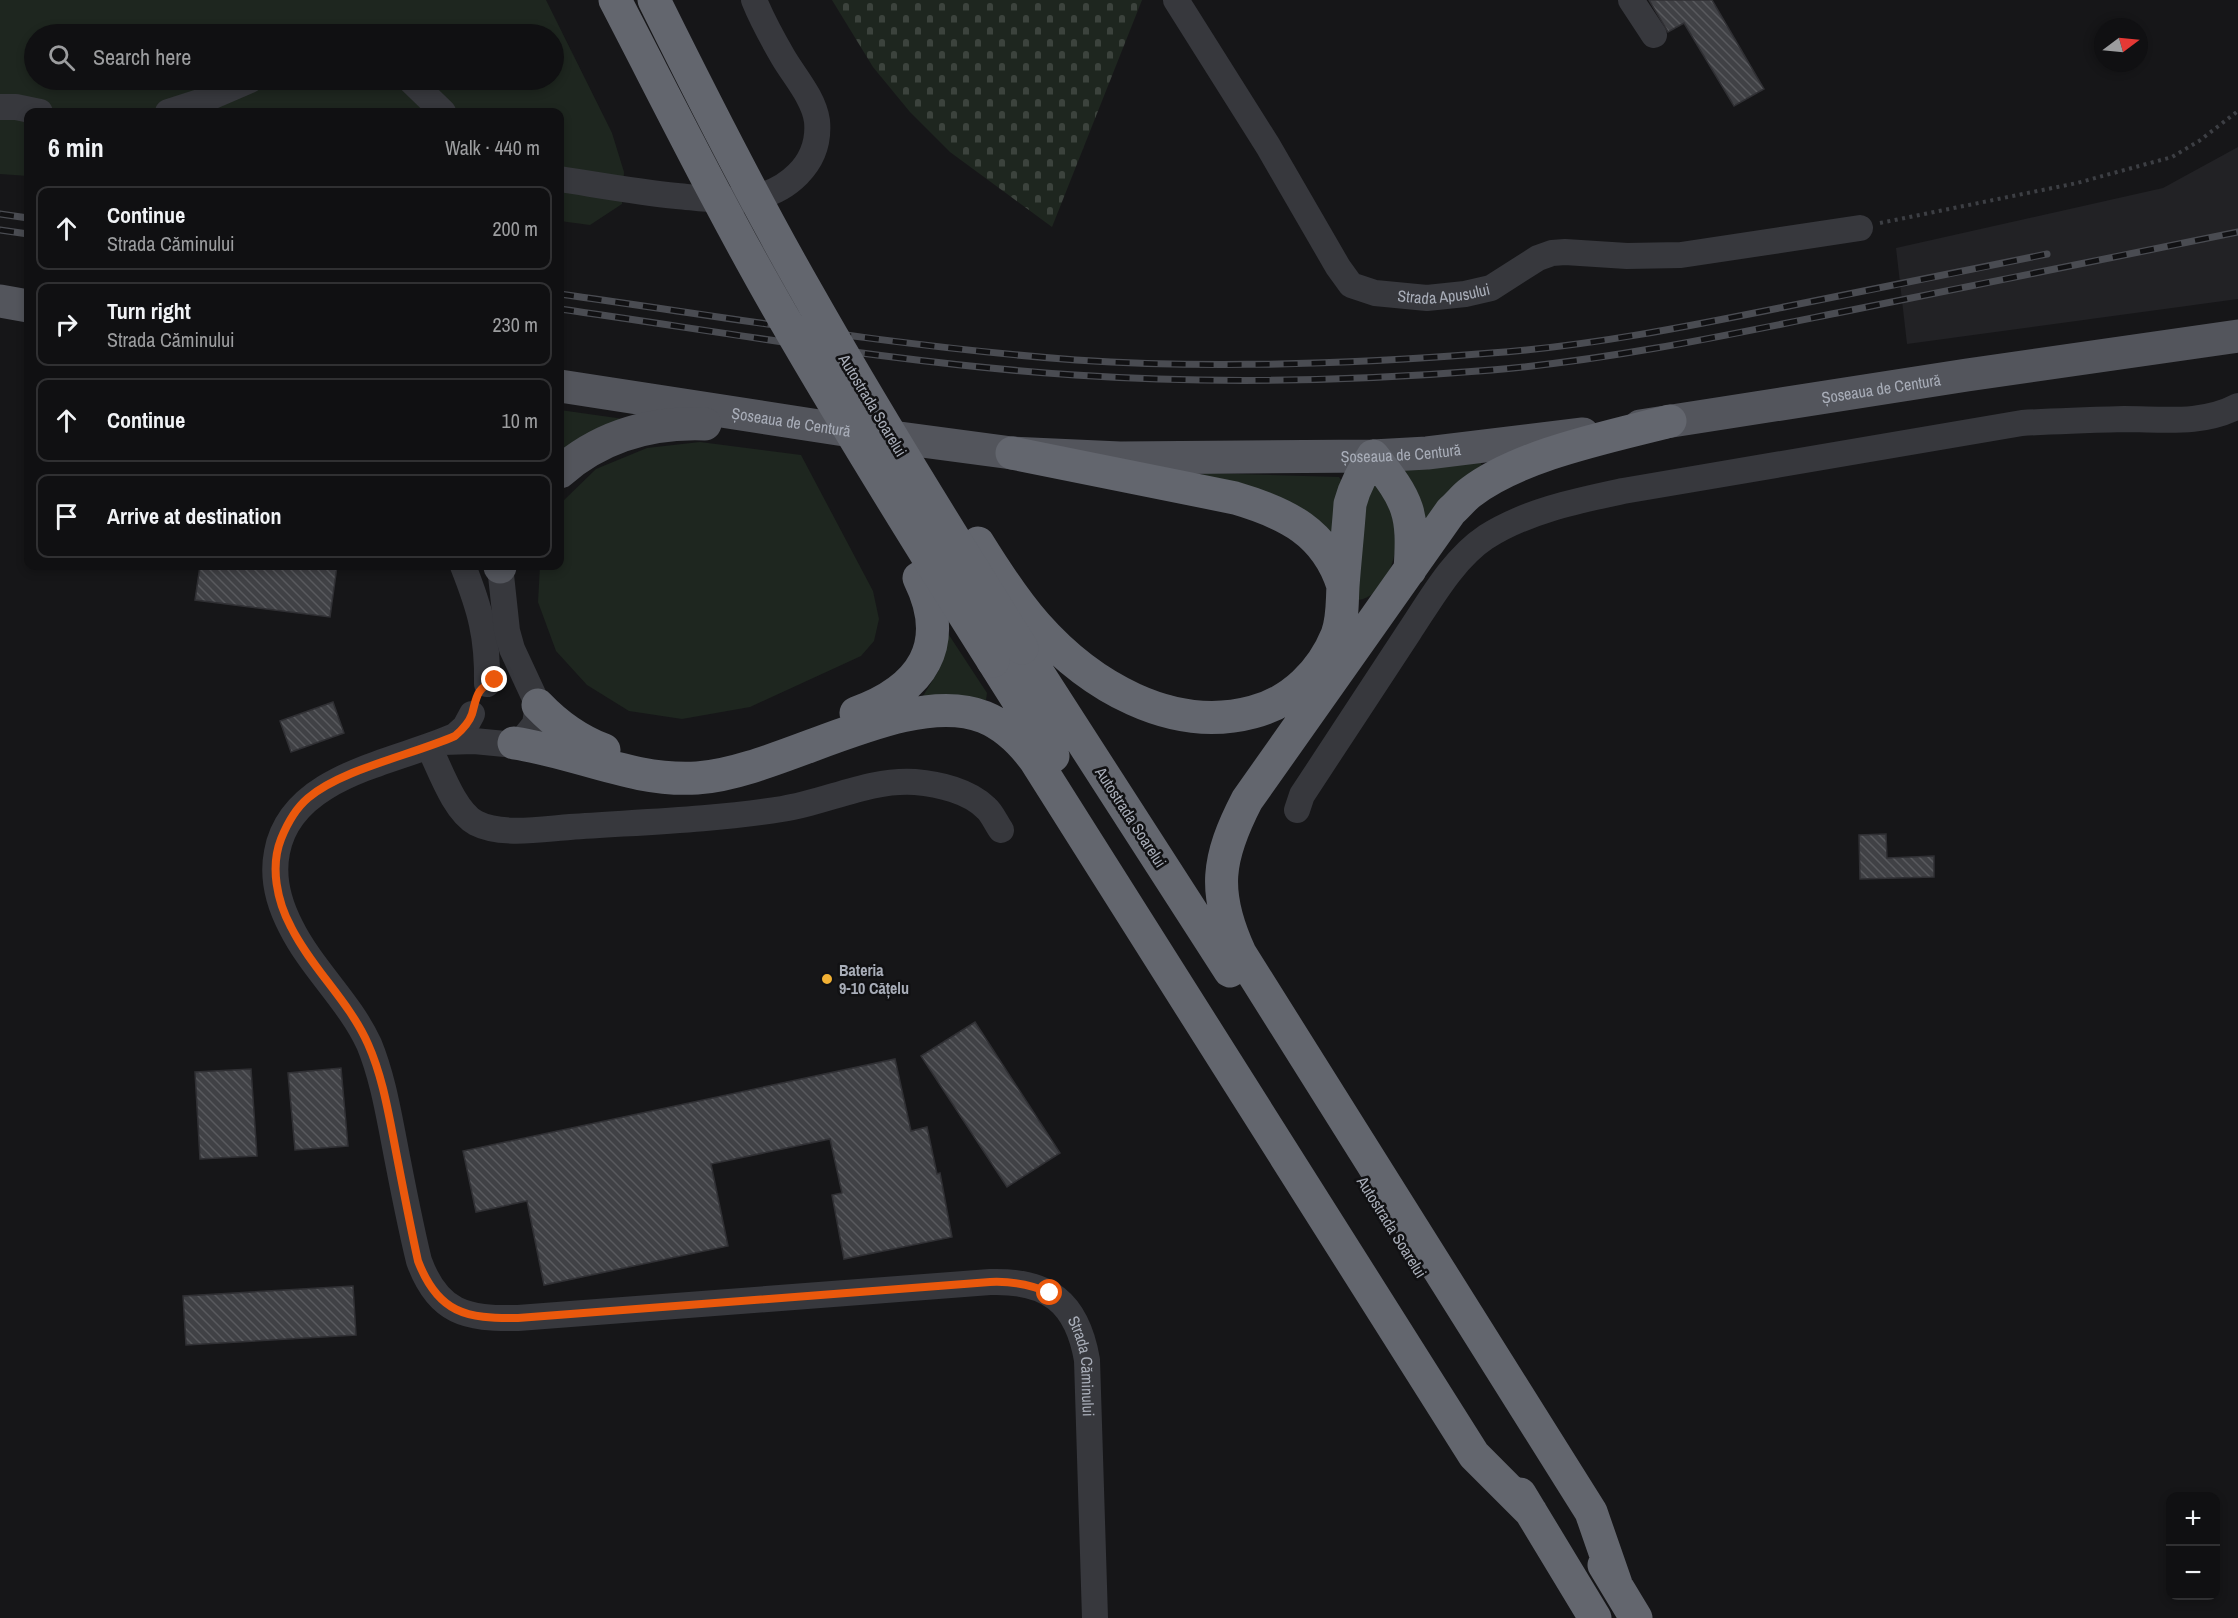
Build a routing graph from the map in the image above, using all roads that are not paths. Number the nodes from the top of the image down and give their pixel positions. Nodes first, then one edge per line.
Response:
1 (599, 0) edge
2 (615, 0) edge
3 (654, 0) edge
4 (674, 0) edge
5 (754, 0) edge
6 (1176, 0) edge
7 (1631, 0) edge
8 (1654, 34) dead end
9 (227, 90) edge
10 (420, 90) edge
11 (0, 107) edge
12 (24, 108) edge
13 (179, 108) edge
14 (439, 108) edge
15 (564, 180) edge
16 (1860, 228) road end
17 (0, 301) edge
18 (24, 305) edge
19 (2238, 336) edge
20 (564, 387) edge
21 (2238, 406) edge
22 (1670, 421) junction
23 (794, 422) junction
24 (1012, 453) junction
25 (1373, 456) junction
26 (564, 469) edge
27 (464, 570) edge
28 (500, 570) edge
29 (1410, 570) junction
30 (1343, 586) junction
31 (1372, 622) junction
32 (1036, 644) junction
33 (1401, 644) junction
34 (487, 684) junction
35 (533, 696) junction
36 (472, 714) junction
37 (505, 743) junction
38 (435, 745) junction
39 (1297, 810) dead end
40 (1001, 830) dead end
41 (1531, 1512) junction
42 (1616, 1584) junction
43 (1095, 1618) edge
44 (1595, 1618) edge
45 (1636, 1618) edge

1 - 35 highway
2 - 41 highway, Autostrada Soarelui, bridge
3 - 32 highway, Autostrada Soarelui, bridge
4 - 32 highway
5 - 15 street
6 - 16 street, Strada Apusului
7 - 8 street
9 - 13 street
10 - 14 street
11 - 12 street
17 - 18 main road
19 - 22 main road, Șoseaua de Centură
20 - 23 main road, Șoseaua de Centură
21 - 33 street
22 - 25 main road, Șoseaua de Centură
22 - 29 highway
23 - 24 main road, Șoseaua de Centură
23 - 26 main road
24 - 25 main road, Șoseaua de Centură
24 - 30 highway
25 - 29 highway
25 - 30 highway
27 - 34 street
28 - 35 street
29 - 31 highway
30 - 32 highway
31 - 33 street
31 - 42 highway
32 - 42 highway, Autostrada Soarelui
33 - 39 street
34 - 35 street
34 - 36 street
35 - 37 street
36 - 37 street
36 - 38 street, Strada Căminului
37 - 38 street
37 - 41 highway
38 - 40 street
38 - 43 street, Strada Căminului
41 - 44 highway, Autostrada Soarelui
42 - 45 highway, Autostrada Soarelui

